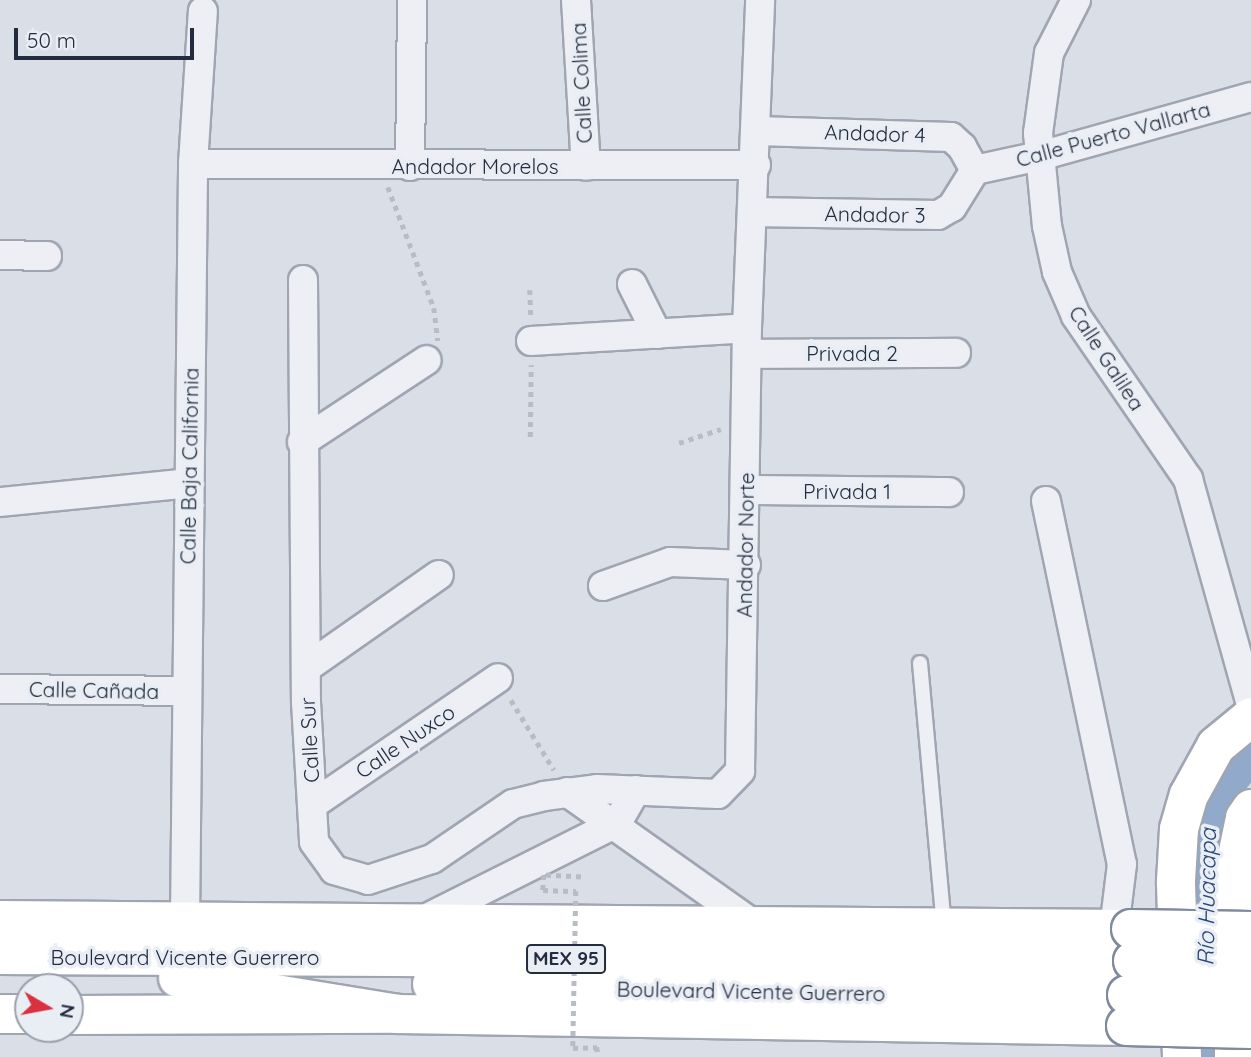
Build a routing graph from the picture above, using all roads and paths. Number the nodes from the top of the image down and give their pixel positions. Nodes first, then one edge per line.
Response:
1 (412, 0) edge
2 (576, 0) edge
3 (760, 0) edge
4 (1076, 0) edge
5 (203, 11) dead end
6 (1251, 97) edge
7 (757, 131) junction
8 (1040, 156) junction
9 (193, 164) junction
10 (756, 165) junction
11 (398, 166) junction
12 (586, 166) junction
13 (975, 170) junction
14 (752, 212) junction
15 (0, 255) edge
16 (47, 256) dead end
17 (303, 280) dead end
18 (632, 284) dead end
19 (657, 334) junction
20 (531, 341) dead end
21 (747, 341) junction
22 (956, 353) dead end
23 (427, 360) joint
24 (746, 415) junction
25 (302, 442) junction
26 (679, 443) dead end
27 (189, 483) junction
28 (746, 490) junction
29 (949, 492) dead end
30 (1046, 501) dead end
31 (0, 502) edge
32 (746, 565) junction
33 (439, 575) dead end
34 (603, 586) dead end
35 (920, 663) dead end
36 (306, 668) junction
37 (498, 677) joint
38 (0, 689) edge
39 (187, 691) junction
40 (1251, 704) edge
41 (1251, 717) edge
42 (636, 790) junction
43 (567, 792) junction
44 (312, 805) junction
45 (1251, 809) edge
46 (617, 823) junction
47 (581, 877) dead end
48 (0, 920) edge
49 (185, 922) junction
50 (416, 923) junction
51 (756, 926) junction
52 (944, 928) junction
53 (1251, 932) edge
54 (0, 955) edge
55 (1251, 964) edge
56 (178, 978) junction
57 (0, 981) edge
58 (1125, 983) edge
59 (1251, 998) edge
60 (398, 1014) junction
61 (84, 1015) edge
62 (1251, 1029) edge
63 (598, 1057) edge
64 (1182, 1057) edge
65 (1234, 1057) edge

1 - 11 street
2 - 12 street, Calle Colima
3 - 7 street, Andador Norte
4 - 8 street, Calle Galilea
5 - 9 street, Calle Baja California
6 - 8 street, Calle Puerto Vallarta
7 - 10 street, Andador Norte
7 - 13 street, Andador 4
8 - 13 street, Calle Puerto Vallarta
8 - 40 street, Calle Galilea
9 - 11 street, Andador Morelos
9 - 27 street, Calle Baja California
10 - 12 street, Andador Morelos
10 - 14 street, Andador Norte
11 - 12 street, Andador Morelos
11 - 23 path
13 - 14 street, Andador 3
14 - 21 street, Andador Norte
15 - 16 street
17 - 25 street, Calle Sur
18 - 19 street
19 - 20 street, Privada 2
19 - 21 street, Privada 2
21 - 22 street, Privada 2
21 - 24 street, Andador Norte
23 - 25 street
24 - 26 path
24 - 28 street, Andador Norte
25 - 36 street, Calle Sur
27 - 31 street
27 - 39 street, Calle Baja California
28 - 29 street, Privada 1
28 - 32 street, Andador Norte
30 - 58 street
32 - 34 street
32 - 42 street, Andador Norte
33 - 36 street
35 - 52 lane
36 - 44 street, Calle Sur
37 - 43 path
37 - 44 street, Calle Nuxco
38 - 39 street, Calle Cañada
39 - 49 street, Calle Baja California
41 - 64 main road
42 - 43 street, Calle Sur
42 - 46 street
43 - 44 street, Calle Sur
43 - 46 street
45 - 65 main road
46 - 50 street
46 - 51 street
47 - 63 path, bridge
48 - 49 main road, Boulevard Vicente Guerrero
49 - 50 main road, Boulevard Vicente Guerrero
50 - 51 main road, Boulevard Vicente Guerrero
51 - 52 main road, Boulevard Vicente Guerrero
52 - 58 main road, Boulevard Vicente Guerrero
53 - 58 main road, Boulevard Vicente Guerrero, bridge
54 - 58 main road, Boulevard Vicente Guerrero / MEX 95
55 - 58 main road, Boulevard Vicente Guerrero / MEX 95, bridge
56 - 57 main road, Boulevard Vicente Guerrero / MEX 95
56 - 58 main road, Boulevard Vicente Guerrero / MEX 95
56 - 60 main road
58 - 59 main road, Boulevard Vicente Guerrero / MEX 95, bridge
58 - 60 main road, Boulevard Vicente Guerrero
58 - 62 main road, Boulevard Vicente Guerrero, bridge
60 - 61 main road, Boulevard Vicente Guerrero

